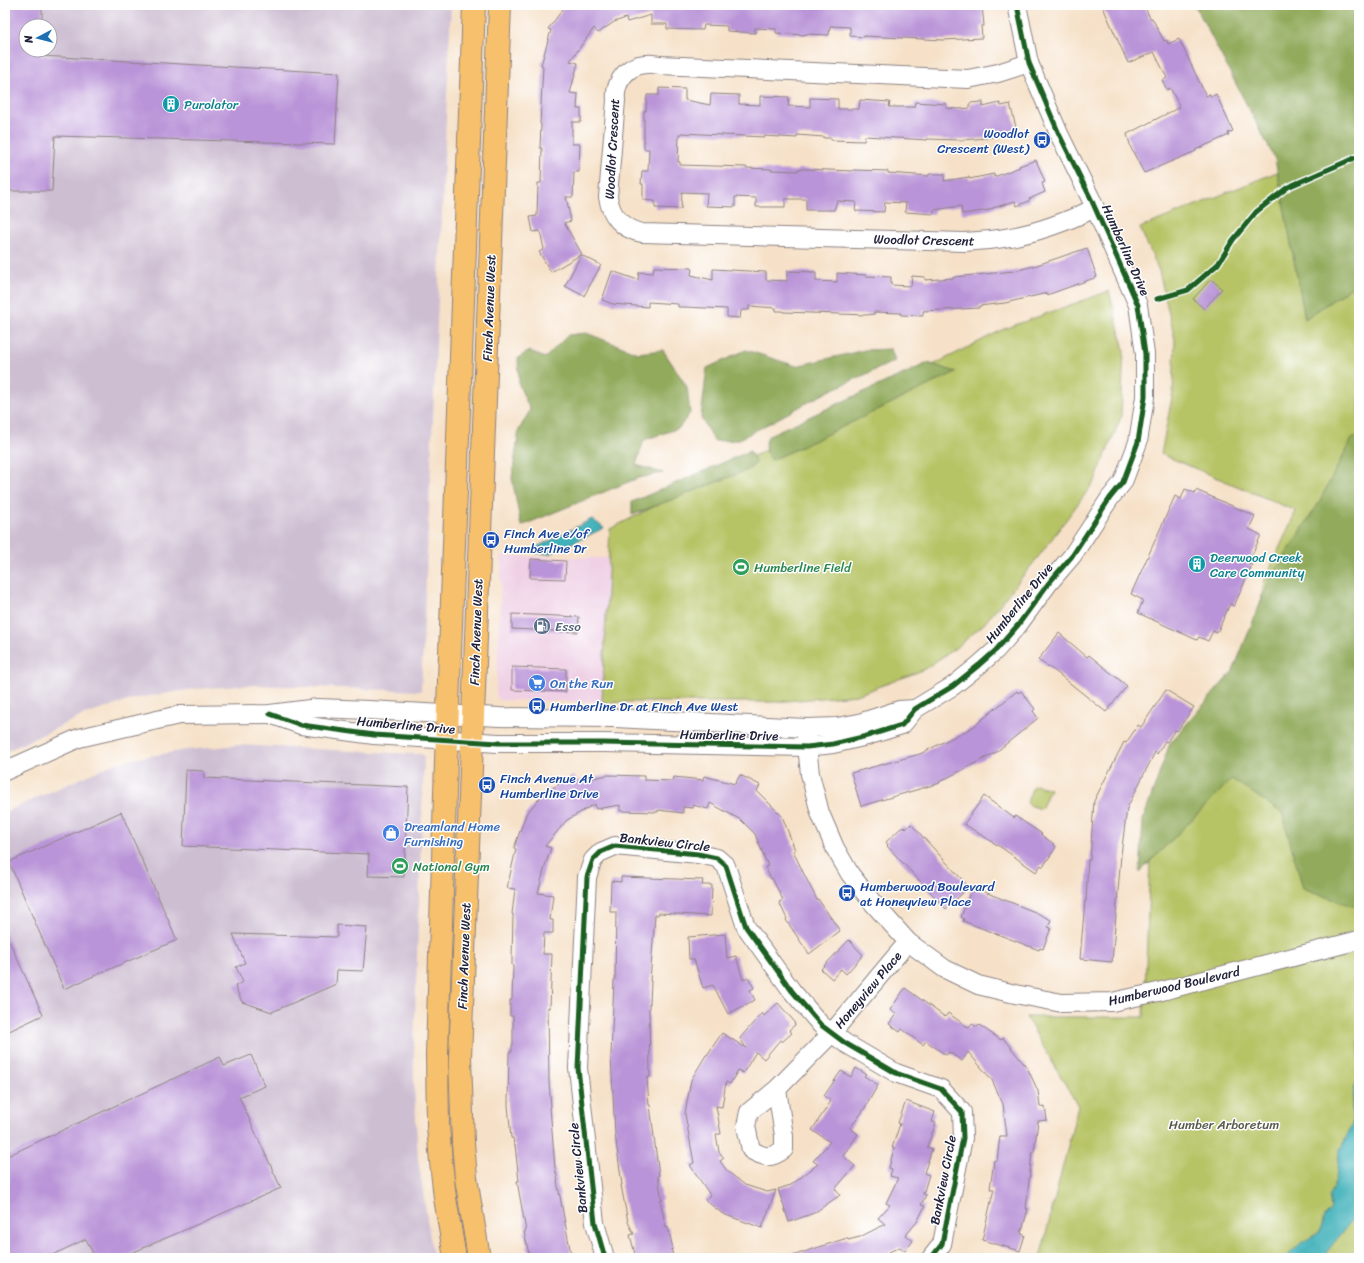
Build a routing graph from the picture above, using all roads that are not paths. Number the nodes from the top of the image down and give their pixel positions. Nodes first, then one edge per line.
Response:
1 (474, 5) edge
2 (500, 5) edge
3 (1017, 5) edge
4 (1029, 64) junction
5 (1095, 208) junction
6 (915, 709) junction
7 (270, 714) junction
8 (449, 714) junction
9 (473, 715) junction
10 (806, 728) junction
11 (447, 740) junction
12 (472, 741) junction
13 (807, 747) junction
14 (5, 771) edge
15 (1359, 940) edge
16 (908, 942) junction
17 (831, 1034) junction
18 (776, 1088) dead end
19 (455, 1258) edge
20 (479, 1258) edge
21 (605, 1258) edge
22 (931, 1258) edge

1 - 8 main road, Finch Avenue West
2 - 9 main road, Finch Avenue West
3 - 4 street, Humberline Drive
4 - 5 street, Humberline Drive
4 - 5 street, Woodlot Crescent
5 - 6 street, Humberline Drive
6 - 10 street, Humberline Drive
6 - 13 street, Humberline Drive
7 - 8 street, Humberline Drive
7 - 11 street, Humberline Drive
7 - 14 street, Humberline Drive
8 - 9 street, Humberline Drive
8 - 11 main road, Finch Avenue West
9 - 10 street, Humberline Drive
9 - 12 main road, Finch Avenue West
10 - 13 street, Humberwood Boulevard
11 - 12 street, Humberline Drive
11 - 19 main road, Finch Avenue West
12 - 13 street, Humberline Drive
12 - 20 main road, Finch Avenue West
13 - 16 street, Humberwood Boulevard
15 - 16 street, Humberwood Boulevard
16 - 17 street, Honeyview Place
17 - 18 street, Honeyview Place
17 - 21 street, Bankview Circle
17 - 22 street, Bankview Circle

